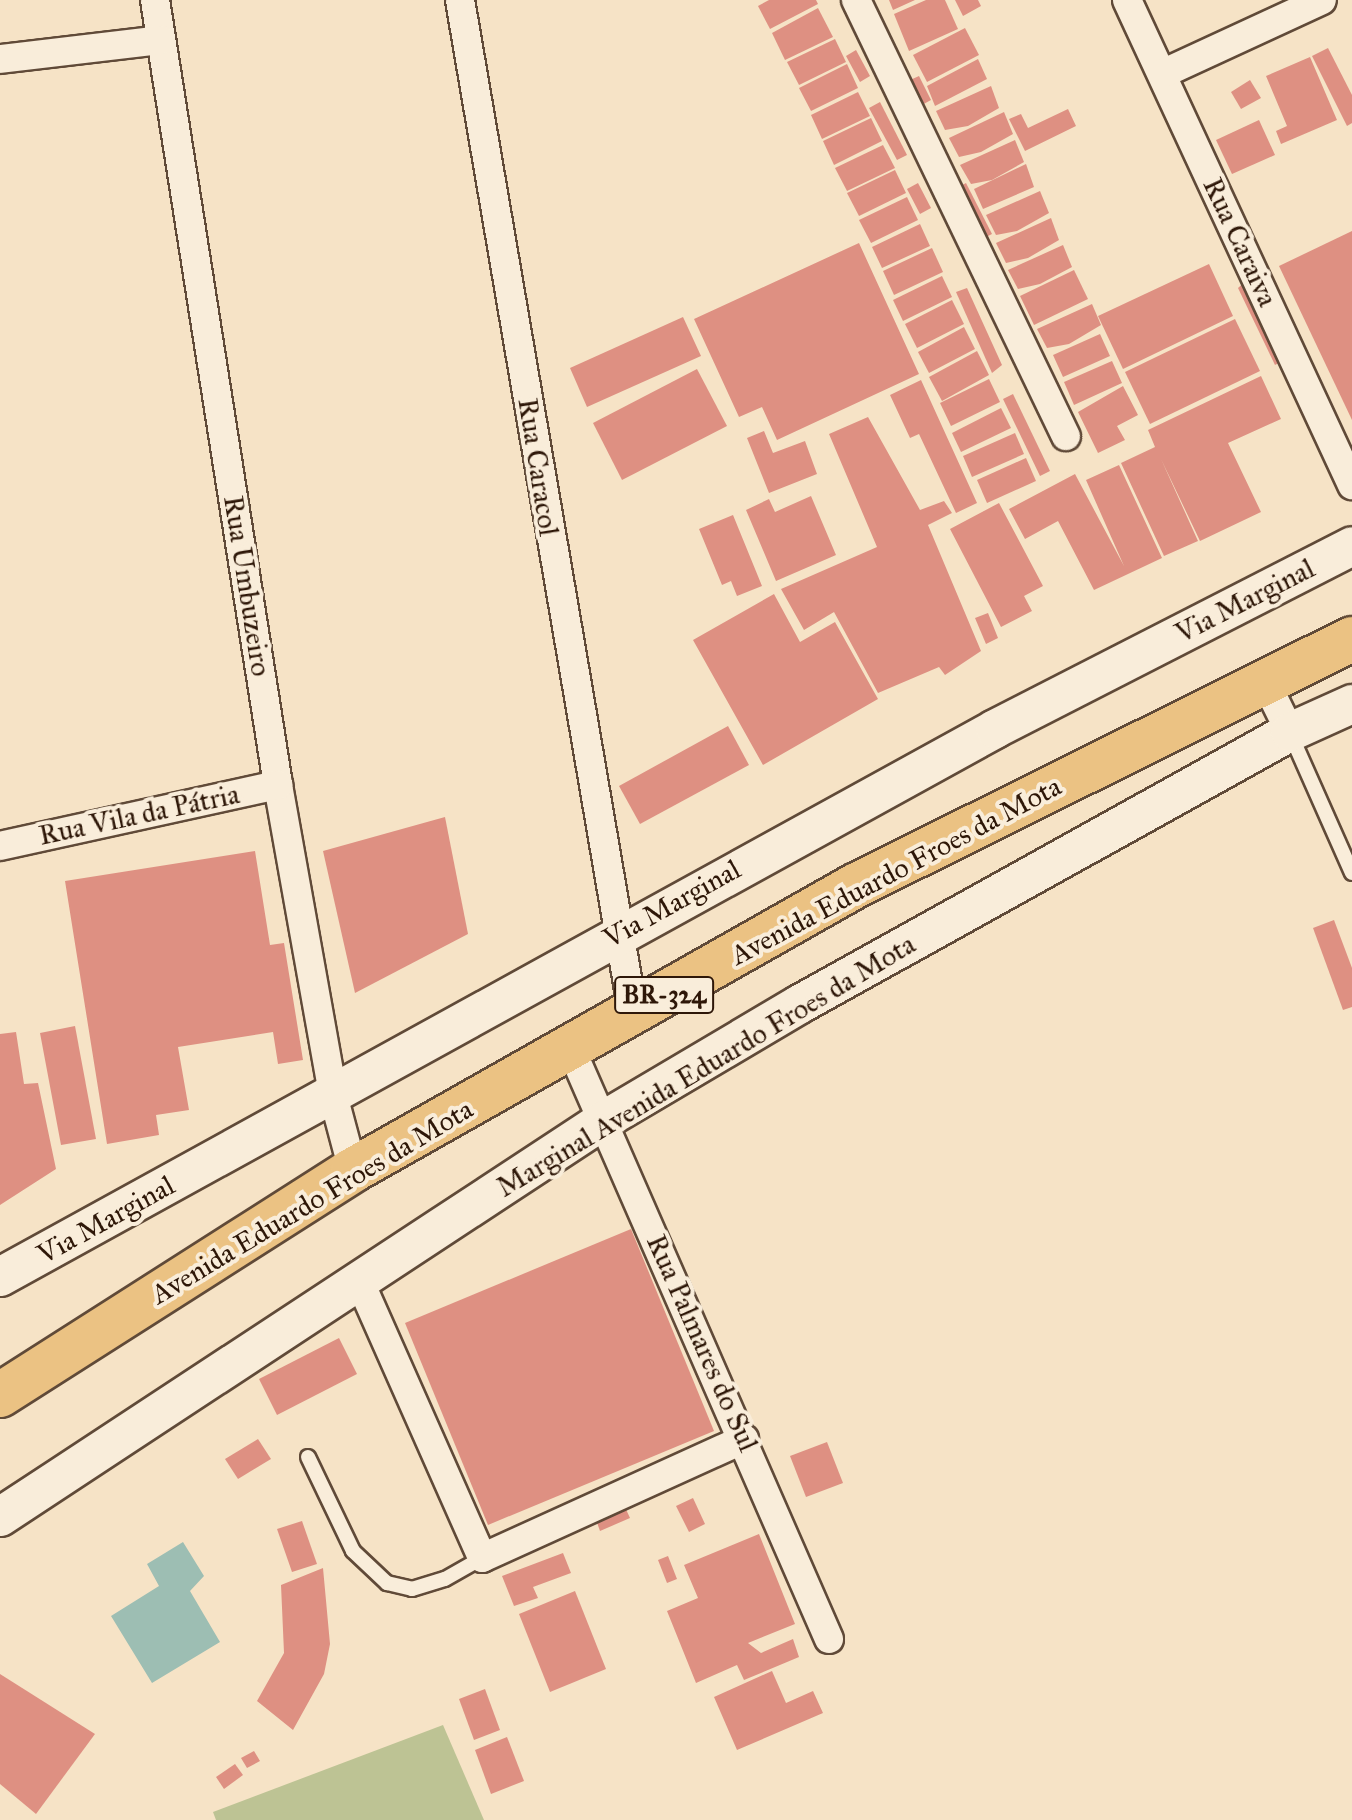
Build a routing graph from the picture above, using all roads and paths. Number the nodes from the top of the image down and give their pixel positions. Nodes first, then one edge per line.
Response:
1 (155, 0) edge
2 (460, 0) edge
3 (856, 0) edge
4 (1127, 0) edge
5 (1322, 0) edge
6 (161, 40) junction
7 (0, 59) edge
8 (1162, 74) junction
9 (1066, 436) dead end
10 (1352, 485) edge
11 (1352, 546) edge
12 (1352, 639) edge
13 (1265, 681) junction
14 (1352, 704) edge
15 (1290, 732) junction
16 (278, 785) junction
17 (0, 844) edge
18 (1352, 873) edge
19 (616, 934) junction
20 (633, 1013) junction
21 (571, 1049) junction
22 (333, 1095) junction
23 (604, 1120) junction
24 (353, 1170) junction
25 (0, 1277) edge
26 (359, 1280) junction
27 (0, 1395) edge
28 (744, 1439) junction
29 (308, 1457) dead end
30 (0, 1517) edge
31 (482, 1558) junction
32 (829, 1639) dead end

1 - 6 street, Rua Umbuzeiro
2 - 19 street, Rua Caracol
3 - 9 street
4 - 8 street, Rua Caraiva
5 - 8 street
6 - 7 street
6 - 16 street, Rua Umbuzeiro
8 - 10 street, Rua Caraiva
11 - 19 street, Via Marginal
12 - 13 highway, Avenida Eduardo Froes da Mota / BR-324
13 - 15 street
13 - 20 highway, Avenida Eduardo Froes da Mota / BR-324
14 - 15 street, Marginal Avenida Eduardo Froes da Mota
15 - 18 lane
15 - 23 street, Marginal Avenida Eduardo Froes da Mota
16 - 17 street, Rua Vila da Pátria
16 - 22 street, Rua Umbuzeiro
19 - 20 street, Rua Caracol
19 - 22 street, Via Marginal
20 - 21 highway, Avenida Eduardo Froes da Mota / BR-324
21 - 23 street, Rua Palmares do Sul
21 - 24 highway, Avenida Eduardo Froes da Mota / BR-324
22 - 24 street, Rua Umbuzeiro
22 - 25 street, Via Marginal
23 - 26 street, Marginal Avenida Eduardo Froes da Mota
23 - 28 street, Rua Palmares do Sul
24 - 27 highway, Avenida Eduardo Froes da Mota / BR-324
26 - 30 street, Marginal Avenida Eduardo Froes da Mota
26 - 31 street
28 - 31 street
28 - 32 street, Rua Palmares do Sul
29 - 31 lane

